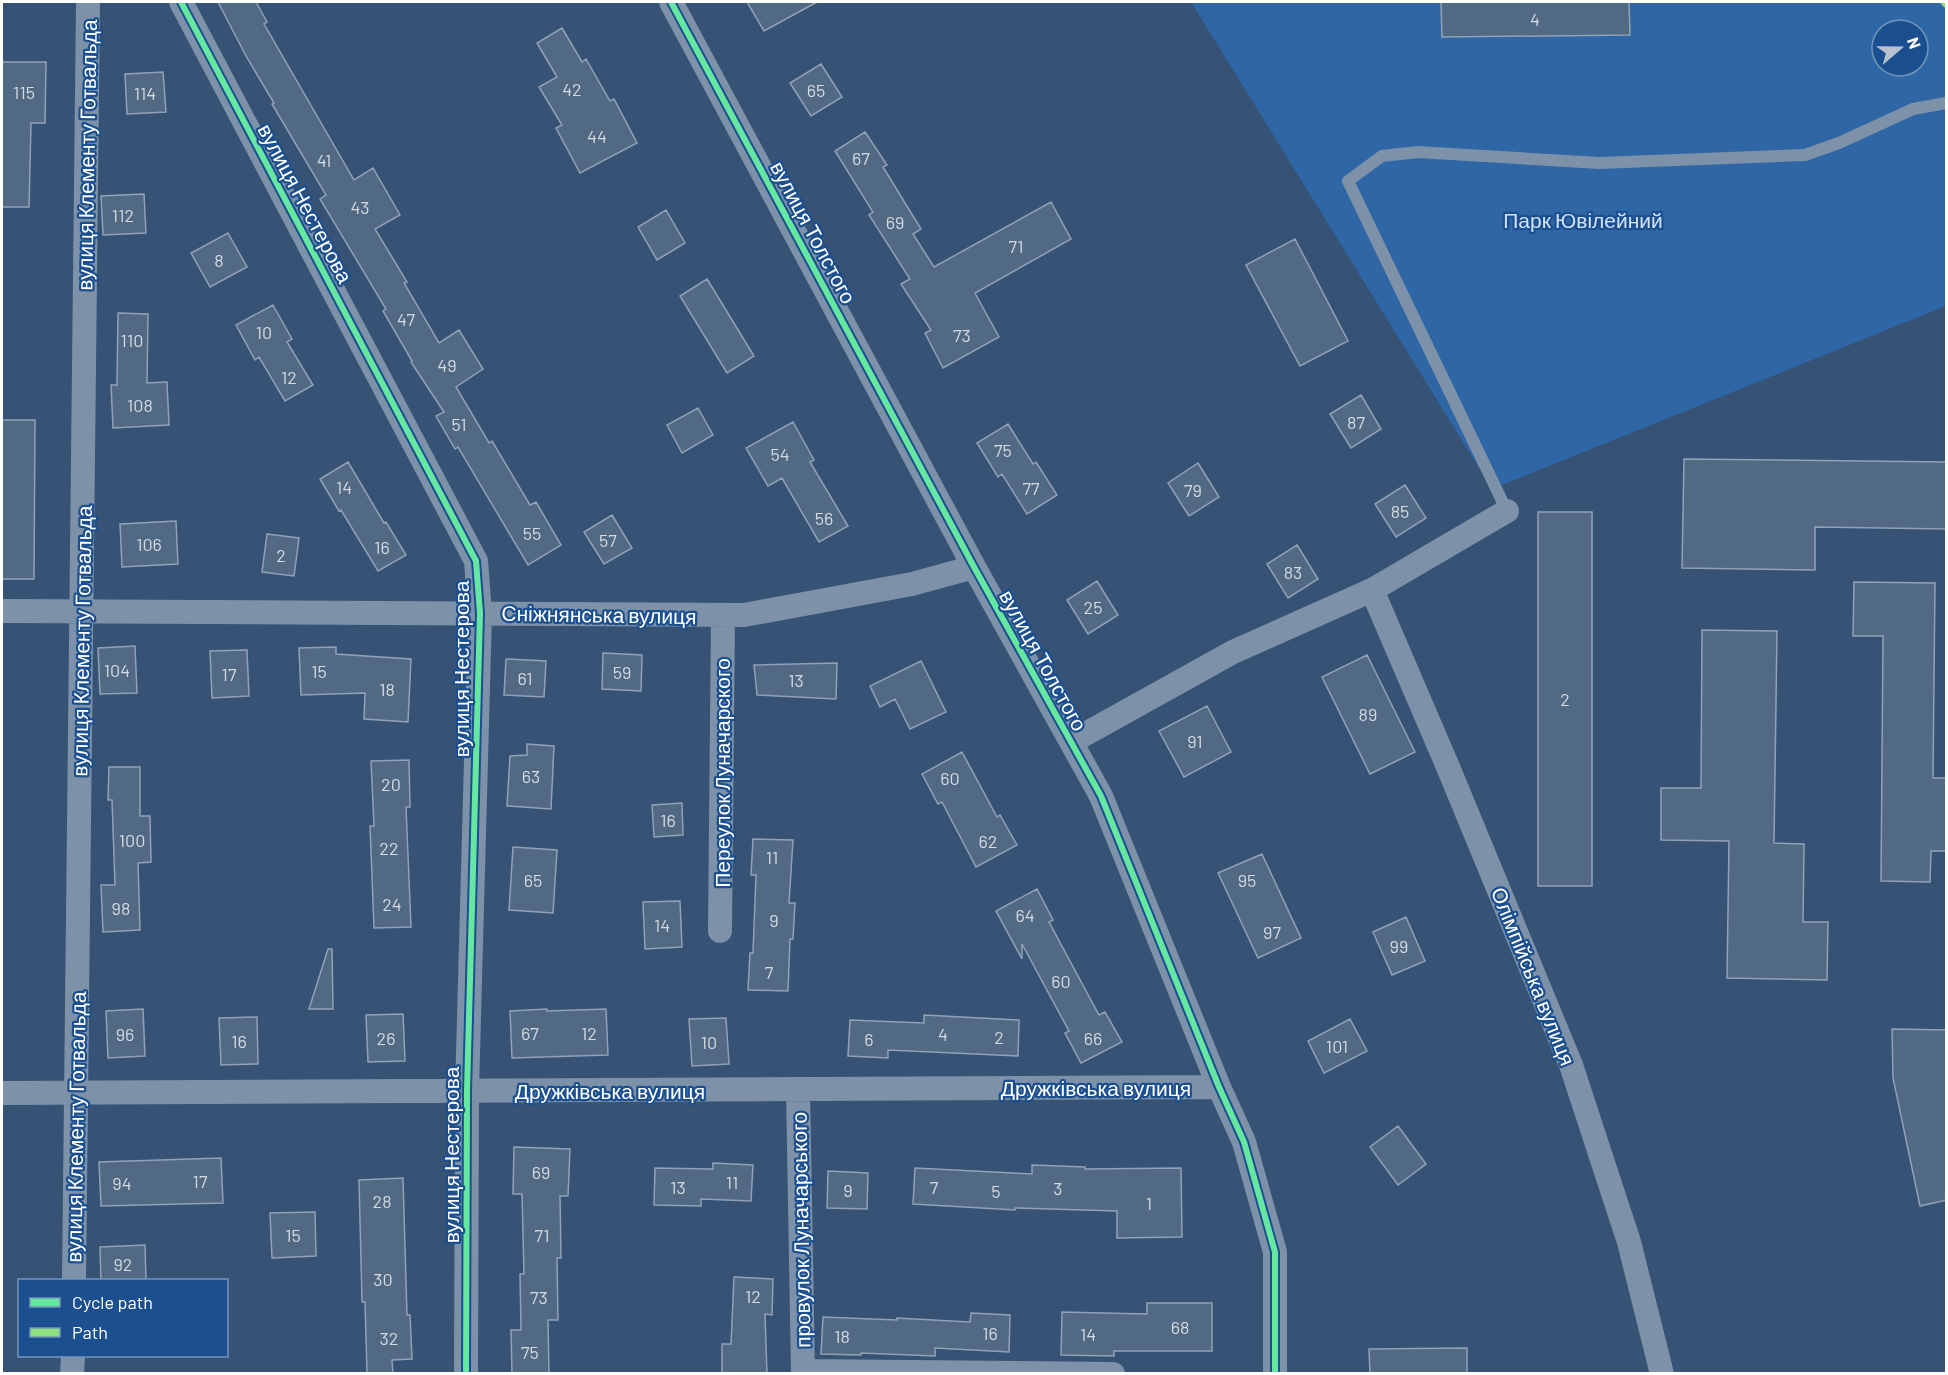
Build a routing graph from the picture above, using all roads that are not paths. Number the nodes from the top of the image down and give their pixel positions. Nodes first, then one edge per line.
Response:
1 (88, 2) edge
2 (181, 2) edge
3 (672, 2) edge
4 (1947, 103) edge
5 (1507, 511) joint
6 (974, 567) junction
7 (1371, 590) junction
8 (2, 611) edge
9 (81, 612) junction
10 (480, 612) junction
11 (723, 615) junction
12 (1071, 742) junction
13 (720, 931) dead end
14 (1219, 1087) junction
15 (798, 1089) junction
16 (466, 1091) junction
17 (2, 1093) edge
18 (76, 1093) junction
19 (74, 1279) edge
20 (73, 1357) edge
21 (803, 1372) edge
22 (72, 1374) edge
23 (466, 1374) edge
24 (1113, 1374) edge
25 (1275, 1374) edge
26 (1662, 1374) edge

1 - 9 street, вулиця Клементу Готвальда
2 - 10 street, вулиця Нестерова
3 - 6 street, вулиця Толстого
4 - 5 lane
5 - 7 street
6 - 11 street, Сніжнянська вулиця
6 - 12 street, вулиця Толстого
7 - 12 street
7 - 26 street, Олімпійська вулиця
8 - 9 street, Сніжнянська вулиця
9 - 10 street, Сніжнянська вулиця
9 - 18 street, вулиця Клементу Готвальда
10 - 11 street, Сніжнянська вулиця
10 - 16 street, вулиця Нестерова
11 - 13 street, Переулок Луначарского
12 - 14 street, вулиця Толстого
14 - 15 street, Дружківська вулиця
14 - 25 street, вулиця Толстого
15 - 16 street, Дружківська вулиця
15 - 21 street, провулок Луначарського
16 - 18 street, Дружківська вулиця
16 - 23 street, вулиця Нестерова
17 - 18 street, Дружківська вулиця
18 - 19 street, вулиця Клементу Готвальда
20 - 22 street
21 - 24 street, провулок Луначарського

